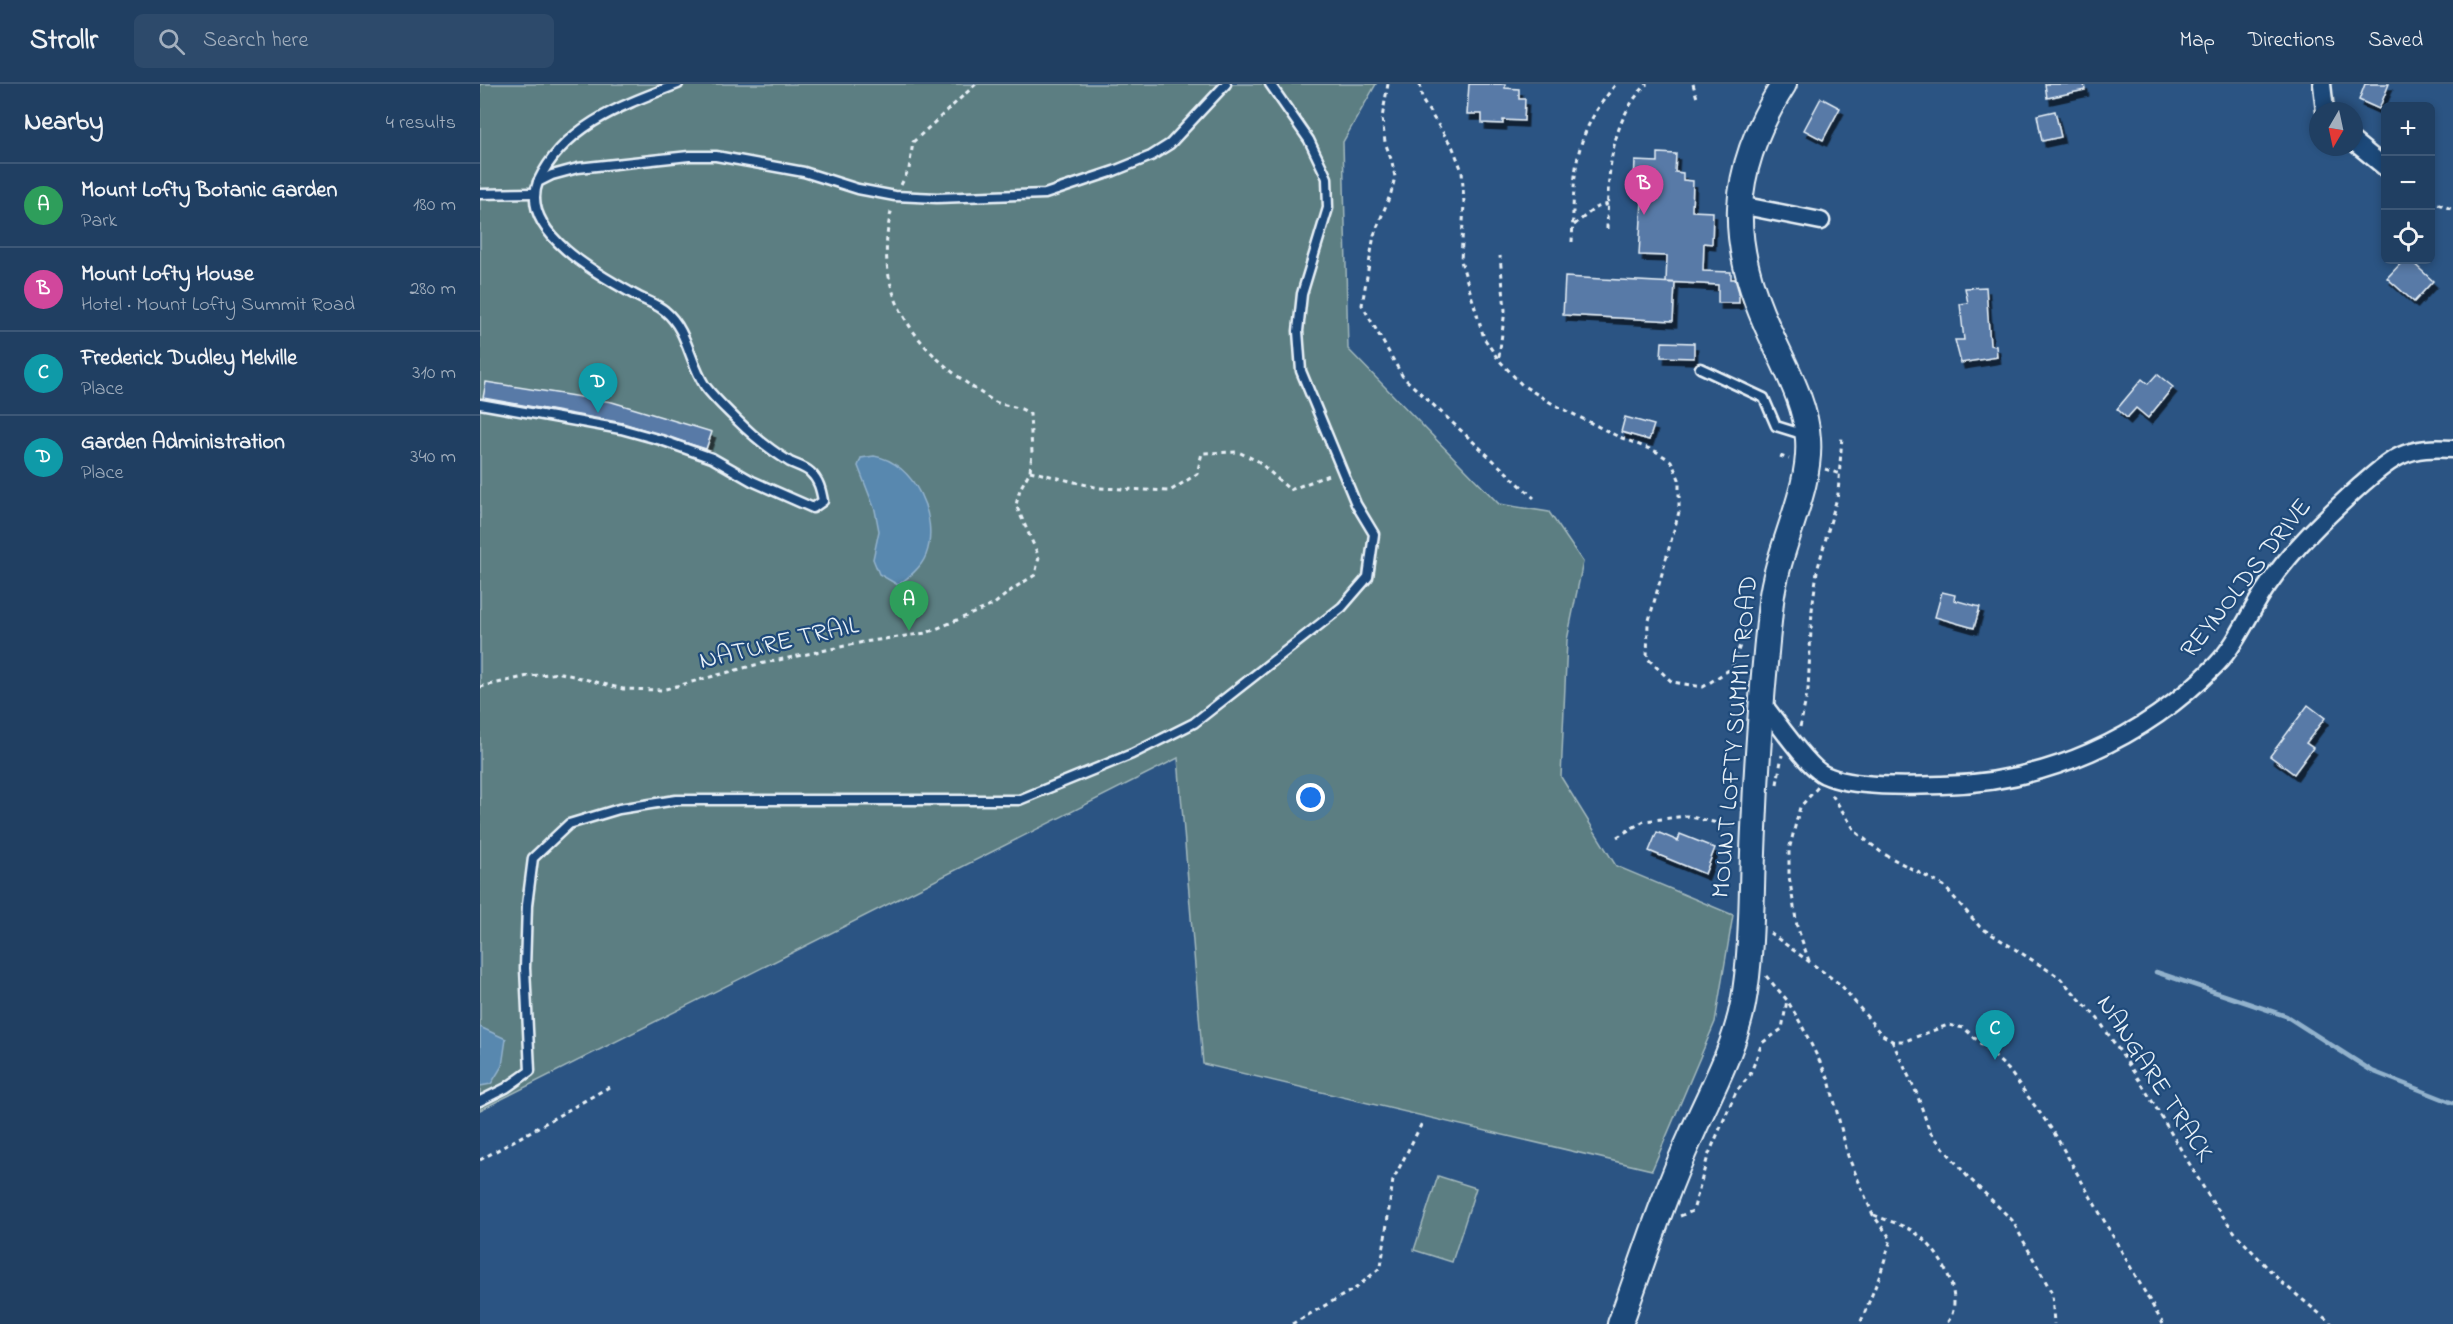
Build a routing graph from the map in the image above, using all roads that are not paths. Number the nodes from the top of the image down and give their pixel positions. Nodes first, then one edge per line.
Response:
1 (678, 84) edge
2 (1226, 84) edge
3 (1270, 84) edge
4 (1784, 84) edge
5 (2322, 84) edge
6 (2324, 102) edge
7 (2363, 150) edge
8 (2381, 165) edge
9 (538, 182) junction
10 (533, 193) junction
11 (480, 194) edge
12 (1740, 205) junction
13 (1821, 221) dead end
14 (1700, 368) dead end
15 (480, 404) edge
16 (1808, 436) junction
17 (2453, 448) edge
18 (1763, 704) junction
19 (480, 1101) edge
20 (1620, 1324) edge

1 - 9 lane
2 - 9 lane
3 - 19 lane
4 - 12 main road, MOUNT LOFTY SUMMIT ROAD
5 - 6 street
7 - 8 street
9 - 10 lane
10 - 11 lane
10 - 15 lane
12 - 13 street
12 - 16 main road, MOUNT LOFTY SUMMIT ROAD
14 - 16 lane
16 - 18 main road, MOUNT LOFTY SUMMIT ROAD
17 - 18 street, REYNOLDS DRIVE
18 - 20 main road, MOUNT LOFTY SUMMIT ROAD

